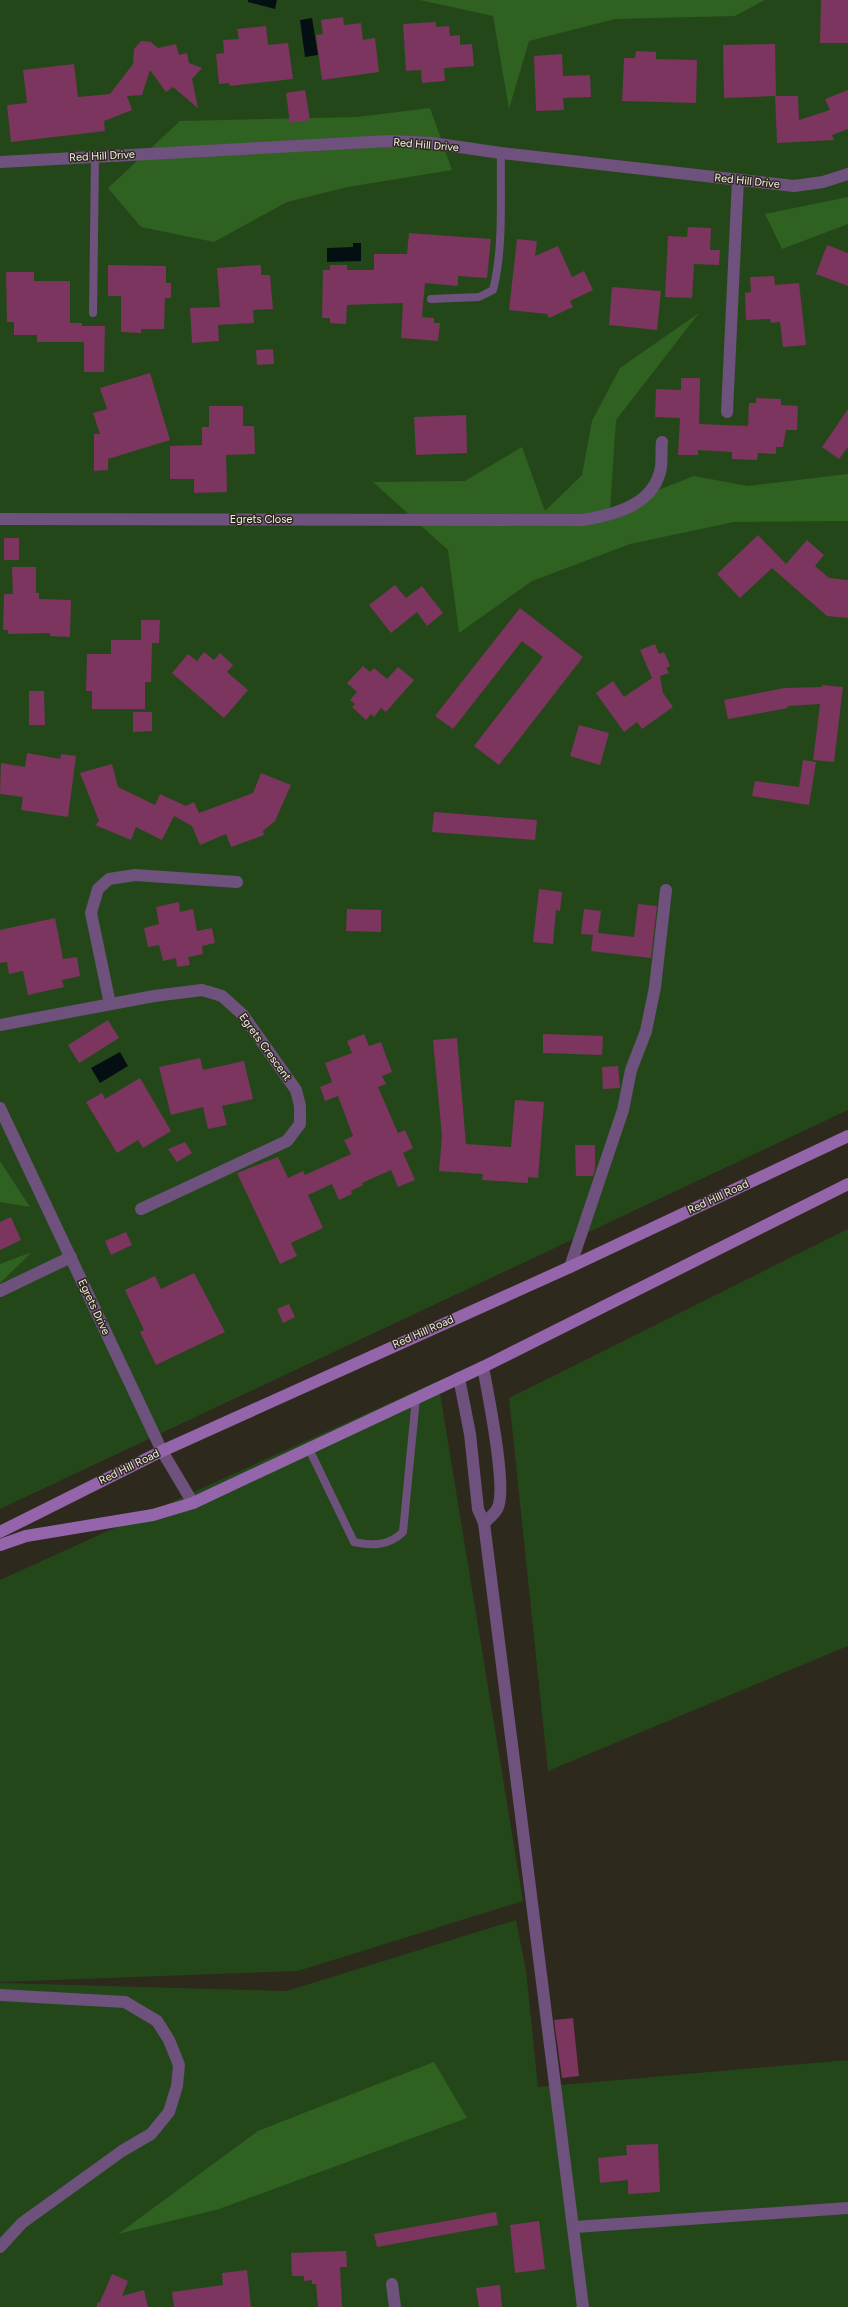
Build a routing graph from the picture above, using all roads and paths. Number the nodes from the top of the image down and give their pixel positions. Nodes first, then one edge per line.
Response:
1 (501, 153) junction
2 (95, 157) junction
3 (0, 162) edge
4 (848, 174) edge
5 (738, 180) junction
6 (431, 299) dead end
7 (93, 313) dead end
8 (727, 412) dead end
9 (662, 442) dead end
10 (0, 519) edge
11 (237, 882) dead end
12 (666, 890) dead end
13 (110, 1004) junction
14 (0, 1025) edge
15 (0, 1108) edge
16 (848, 1136) edge
17 (848, 1184) edge
18 (141, 1209) dead end
19 (71, 1257) junction
20 (570, 1267) junction
21 (0, 1291) edge
22 (483, 1368) junction
23 (459, 1378) junction
24 (416, 1398) junction
25 (309, 1448) junction
26 (162, 1451) junction
27 (193, 1503) junction
28 (484, 1523) junction
29 (0, 1532) edge
30 (0, 1545) edge
31 (0, 1995) edge
32 (848, 2208) edge
33 (574, 2227) junction
34 (0, 2247) edge
35 (392, 2284) dead end
36 (395, 2307) edge
37 (583, 2307) edge

1 - 2 street, Red Hill Drive
1 - 5 street, Red Hill Drive
1 - 6 lane
2 - 3 street, Red Hill Drive
2 - 7 lane
4 - 5 street, Red Hill Drive
5 - 8 street
9 - 10 street, Egrets Close
11 - 13 street
12 - 20 street
13 - 14 street, Egrets Crescent
13 - 18 street, Egrets Crescent
15 - 19 street, Egrets Drive
16 - 20 main road, Red Hill Road
17 - 22 main road
19 - 21 street
19 - 26 street, Egrets Drive
20 - 26 main road, Red Hill Road
22 - 23 main road
22 - 28 street
23 - 24 main road
23 - 28 street
24 - 25 main road
24 - 25 lane
25 - 27 main road
26 - 27 street, Egrets Drive
26 - 29 main road, Red Hill Road
27 - 30 main road
28 - 33 street
31 - 34 street
32 - 33 street
33 - 37 street
35 - 36 street

